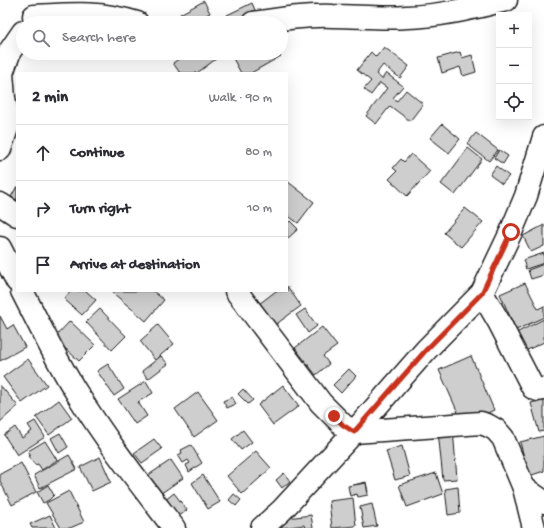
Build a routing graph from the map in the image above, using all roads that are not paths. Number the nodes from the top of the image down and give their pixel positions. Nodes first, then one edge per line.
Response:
1 (506, 0) edge
2 (57, 16) edge
3 (108, 16) edge
4 (288, 18) edge
5 (16, 42) edge
6 (544, 137) edge
7 (0, 149) edge
8 (0, 204) edge
9 (16, 214) edge
10 (0, 248) edge
11 (16, 279) edge
12 (22, 292) edge
13 (237, 292) edge
14 (482, 293) junction
15 (544, 389) edge
16 (354, 432) junction
17 (524, 488) junction
18 (544, 502) edge
19 (174, 528) edge
20 (262, 528) edge
21 (534, 528) edge

1 - 4 street
2 - 3 street
5 - 7 street
6 - 14 street
8 - 9 street
10 - 11 street
12 - 19 street
13 - 16 street
14 - 15 street
14 - 16 street
16 - 17 street
16 - 20 street
17 - 18 street
17 - 21 street

